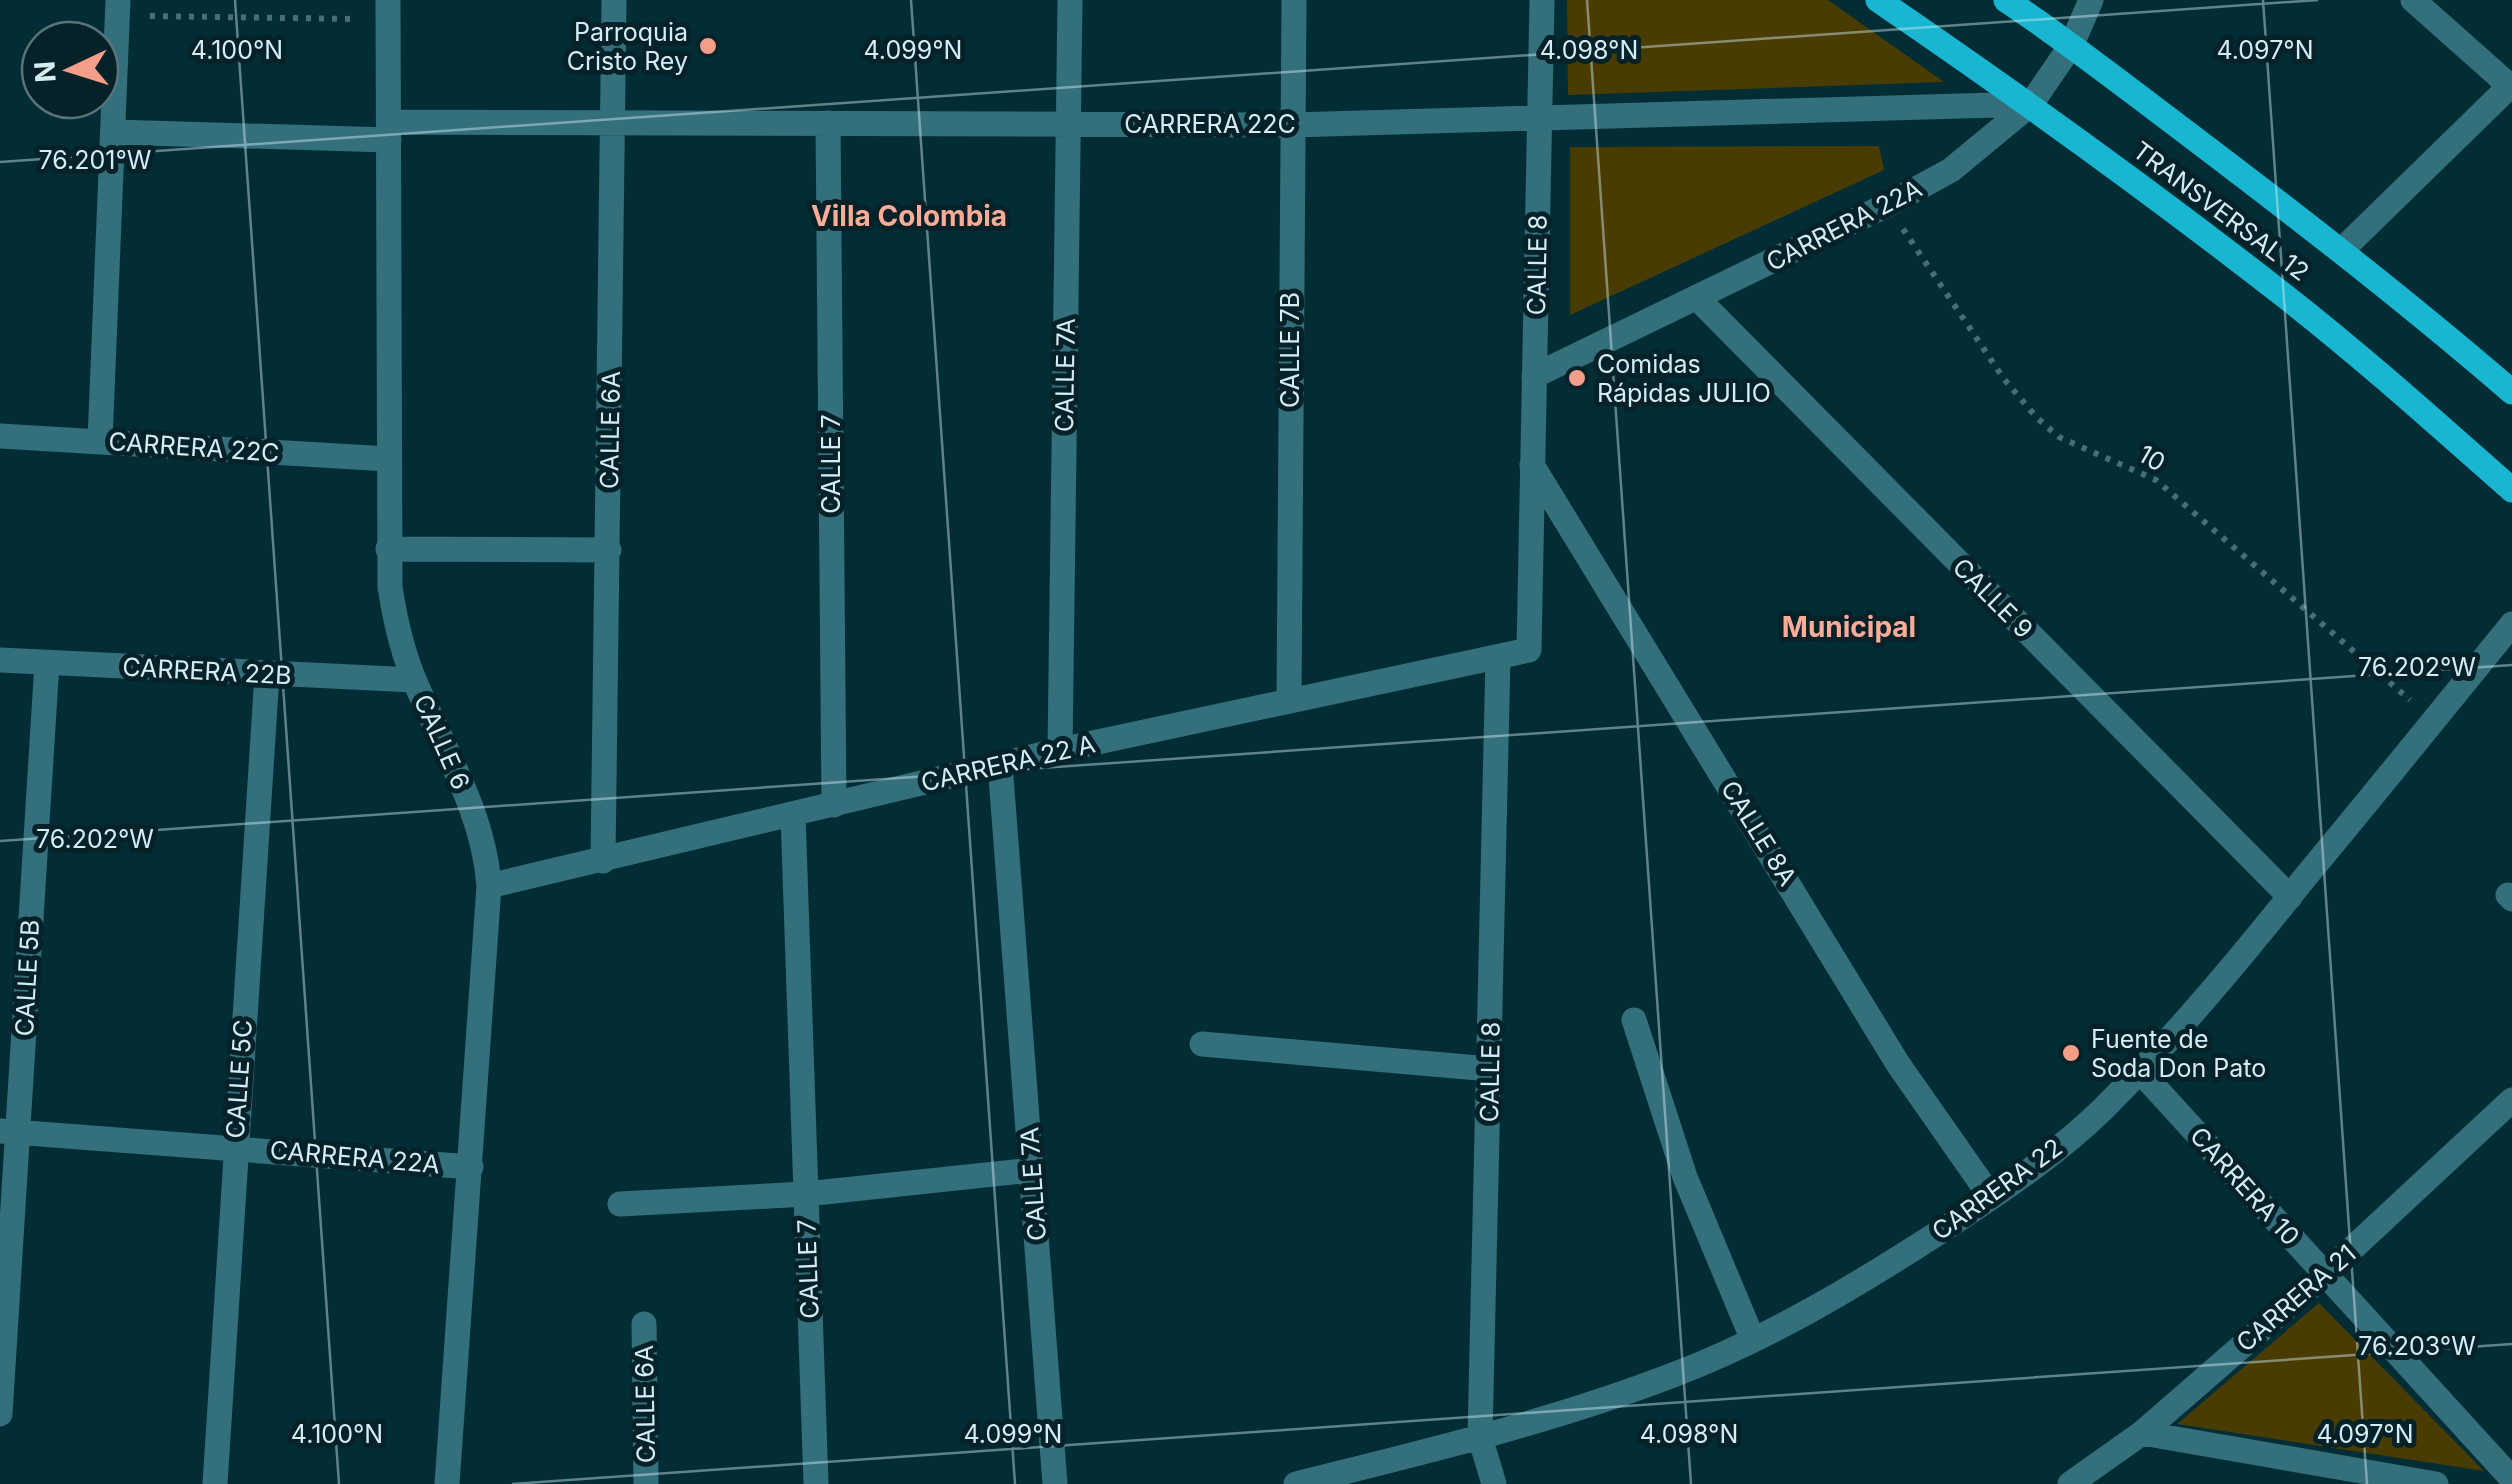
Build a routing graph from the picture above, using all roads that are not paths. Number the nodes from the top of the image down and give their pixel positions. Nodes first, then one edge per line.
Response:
1 (614, 0) edge
2 (1070, 0) edge
3 (1294, 0) edge
4 (1542, 0) edge
5 (1878, 0) edge
6 (2006, 0) edge
7 (2075, 0) edge
8 (2090, 0) edge
9 (2413, 0) edge
10 (117, 8) edge
11 (388, 10) edge
12 (2072, 44) junction
13 (2511, 87) edge
14 (2030, 104) junction
15 (1540, 120) junction
16 (614, 123) junction
17 (828, 123) junction
18 (1068, 124) junction
19 (1291, 125) junction
20 (389, 131) junction
21 (114, 132) junction
22 (2342, 250) junction
23 (1697, 298) junction
24 (1534, 376) junction
25 (2512, 392) edge
26 (0, 436) edge
27 (100, 441) junction
28 (388, 460) junction
29 (1532, 465) junction
30 (2512, 490) edge
31 (388, 549) junction
32 (609, 550) junction
33 (2512, 624) edge
34 (1528, 650) joint
35 (1498, 658) junction
36 (0, 660) edge
37 (47, 662) junction
38 (267, 675) junction
39 (414, 680) junction
40 (1289, 700) junction
41 (1060, 750) junction
42 (1000, 764) junction
43 (834, 805) junction
44 (793, 815) junction
45 (604, 860) junction
46 (489, 886) junction
47 (2290, 898) junction
48 (1634, 1020) dead end
49 (1202, 1044) dead end
50 (1490, 1069) junction
51 (2139, 1070) junction
52 (2512, 1100) edge
53 (9, 1132) edge
54 (235, 1147) junction
55 (471, 1167) junction
56 (1032, 1170) junction
57 (806, 1194) junction
58 (1991, 1197) junction
59 (620, 1204) dead end
60 (2325, 1274) junction
61 (644, 1324) dead end
62 (1753, 1340) junction
63 (0, 1414) edge
64 (2142, 1432) junction
65 (1480, 1437) junction
66 (2314, 1474) edge
67 (2512, 1478) edge
68 (2082, 1480) edge
69 (215, 1484) edge
70 (447, 1484) edge
71 (646, 1484) edge
72 (816, 1484) edge
73 (1055, 1484) edge
74 (1296, 1484) edge
75 (1494, 1484) edge
76 (2436, 1484) edge

1 - 16 street, CALLE 6A
2 - 18 street, CALLE 7A
3 - 19 street, CALLE 7B
4 - 15 street, CALLE 8
5 - 14 main road, TRANSVERSAL 12
6 - 12 main road, TRANSVERSAL 12
7 - 12 street
8 - 12 street, CARRERA 22A
9 - 13 street
10 - 21 street
11 - 20 street, CALLE 6
12 - 14 street, CARRERA 22A
12 - 22 main road, TRANSVERSAL 12
13 - 22 street
14 - 15 street, CARRERA 22C
14 - 23 street, CARRERA 22A
14 - 30 main road, TRANSVERSAL 12
15 - 19 street, CARRERA 22C
15 - 24 street, CALLE 8
16 - 17 street, CARRERA 22C
16 - 20 street, CARRERA 22C
16 - 32 street, CALLE 6A
17 - 18 street, CARRERA 22C
17 - 43 street, CALLE 7
18 - 19 street, CARRERA 22C
18 - 41 street, CALLE 7A
19 - 40 street, CALLE 7B
20 - 21 street, CARRERA 22C
20 - 28 street, CALLE 6
21 - 27 street
22 - 25 main road, TRANSVERSAL 12
23 - 24 street, CARRERA 22A
23 - 47 street, CALLE 9
24 - 29 street, CALLE 8
26 - 27 street, CARRERA 22C
27 - 28 street, CARRERA 22C
28 - 31 street, CALLE 6
29 - 34 street, CALLE 8
29 - 58 street, CALLE 8A
31 - 32 street
31 - 39 street, CALLE 6
32 - 45 street, CALLE 6A
33 - 47 street, CARRERA 22
34 - 35 street, CARRERA 22 A
35 - 40 street, CARRERA 22 A
35 - 50 street, CALLE 8
36 - 37 street, CARRERA 22B
37 - 38 street, CARRERA 22B
37 - 53 street, CALLE 5B
38 - 39 street, CARRERA 22B
38 - 54 street, CALLE 5C
39 - 46 street, CALLE 6
40 - 41 street, CARRERA 22 A
41 - 42 street, CARRERA 22 A
42 - 43 street, CARRERA 22 A
42 - 56 street, CALLE 7A
43 - 44 street, CARRERA 22 A
44 - 45 street, CARRERA 22 A
44 - 57 street, CALLE 7
45 - 46 street, CARRERA 22 A
46 - 55 street, CALLE 6
47 - 51 street, CARRERA 22
48 - 62 street
49 - 50 street
50 - 65 street, CALLE 8
51 - 58 street, CARRERA 22
51 - 60 street, CARRERA 10
52 - 60 street, CARRERA 21
53 - 54 street, CARRERA 22A
53 - 63 street, CALLE 5B
54 - 55 street, CARRERA 22A
54 - 69 street, CALLE 5C
55 - 70 street, CALLE 6
56 - 57 street
56 - 73 street, CALLE 7A
57 - 59 street
57 - 72 street, CALLE 7
58 - 62 street, CARRERA 22
60 - 64 street, CARRERA 21
60 - 67 street, CARRERA 10
61 - 71 street, CALLE 6A
62 - 65 street, CARRERA 22
64 - 66 street
64 - 68 street, CARRERA 21
65 - 74 street, CARRERA 22
65 - 75 street, CALLE 8
66 - 76 street

